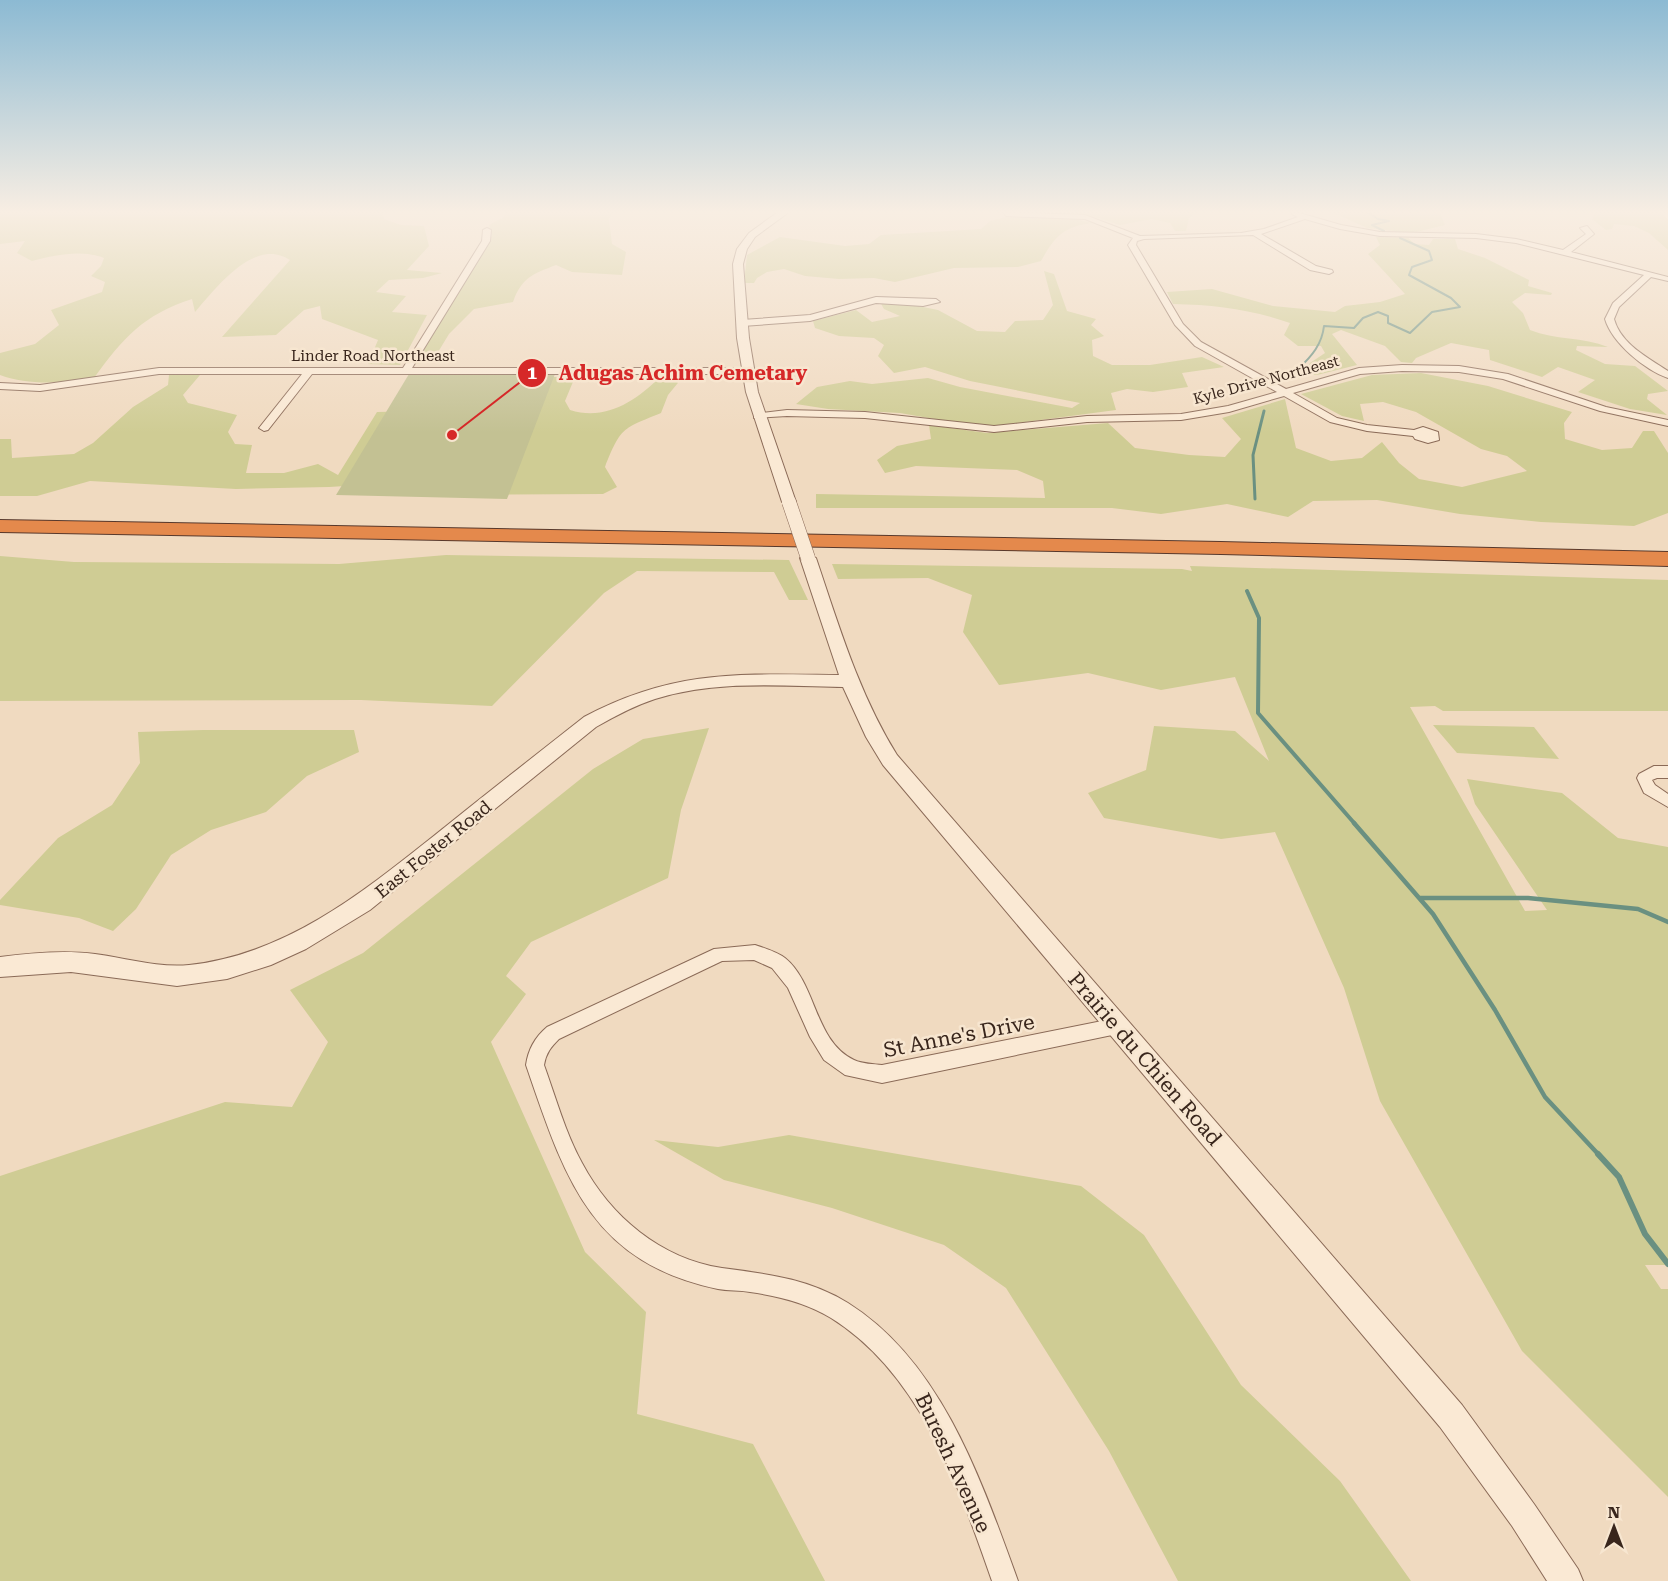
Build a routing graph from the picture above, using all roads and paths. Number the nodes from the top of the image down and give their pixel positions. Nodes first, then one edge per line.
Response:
1 (458, 286) edge
2 (739, 286) edge
3 (1157, 286) edge
4 (1637, 286) edge
5 (936, 302) dead end
6 (742, 323) junction
7 (309, 371) junction
8 (406, 371) junction
9 (747, 371) junction
10 (1668, 375) edge
11 (0, 386) edge
12 (1283, 393) junction
13 (758, 416) junction
14 (1668, 423) edge
15 (264, 428) dead end
16 (1416, 434) dead end
17 (0, 512) edge
18 (0, 526) edge
19 (1668, 544) edge
20 (1668, 559) edge
21 (849, 681) junction
22 (1668, 772) edge
23 (1668, 801) edge
24 (0, 967) edge
25 (1117, 1026) junction
26 (538, 1051) joint
27 (1005, 1581) edge
28 (1566, 1581) edge

1 - 8 street
2 - 6 street, Prairie du Chien Road
3 - 12 street
4 - 10 street
5 - 6 street
6 - 9 street, Prairie du Chien Road
7 - 8 street, Linder Road Northeast
7 - 11 street, Linder Road Northeast
7 - 15 street
8 - 9 street, Linder Road Northeast
9 - 13 street, Prairie du Chien Road
12 - 13 street, Kyle Drive Northeast
12 - 14 street, Kyle Drive Northeast
12 - 16 street
13 - 21 street, Prairie du Chien Road, bridge
17 - 19 highway
18 - 20 highway
21 - 24 street, East Foster Road
21 - 25 street, Prairie du Chien Road
22 - 23 street
25 - 26 street, St Anne's Drive
25 - 28 street, Prairie du Chien Road
26 - 27 street, Buresh Avenue

